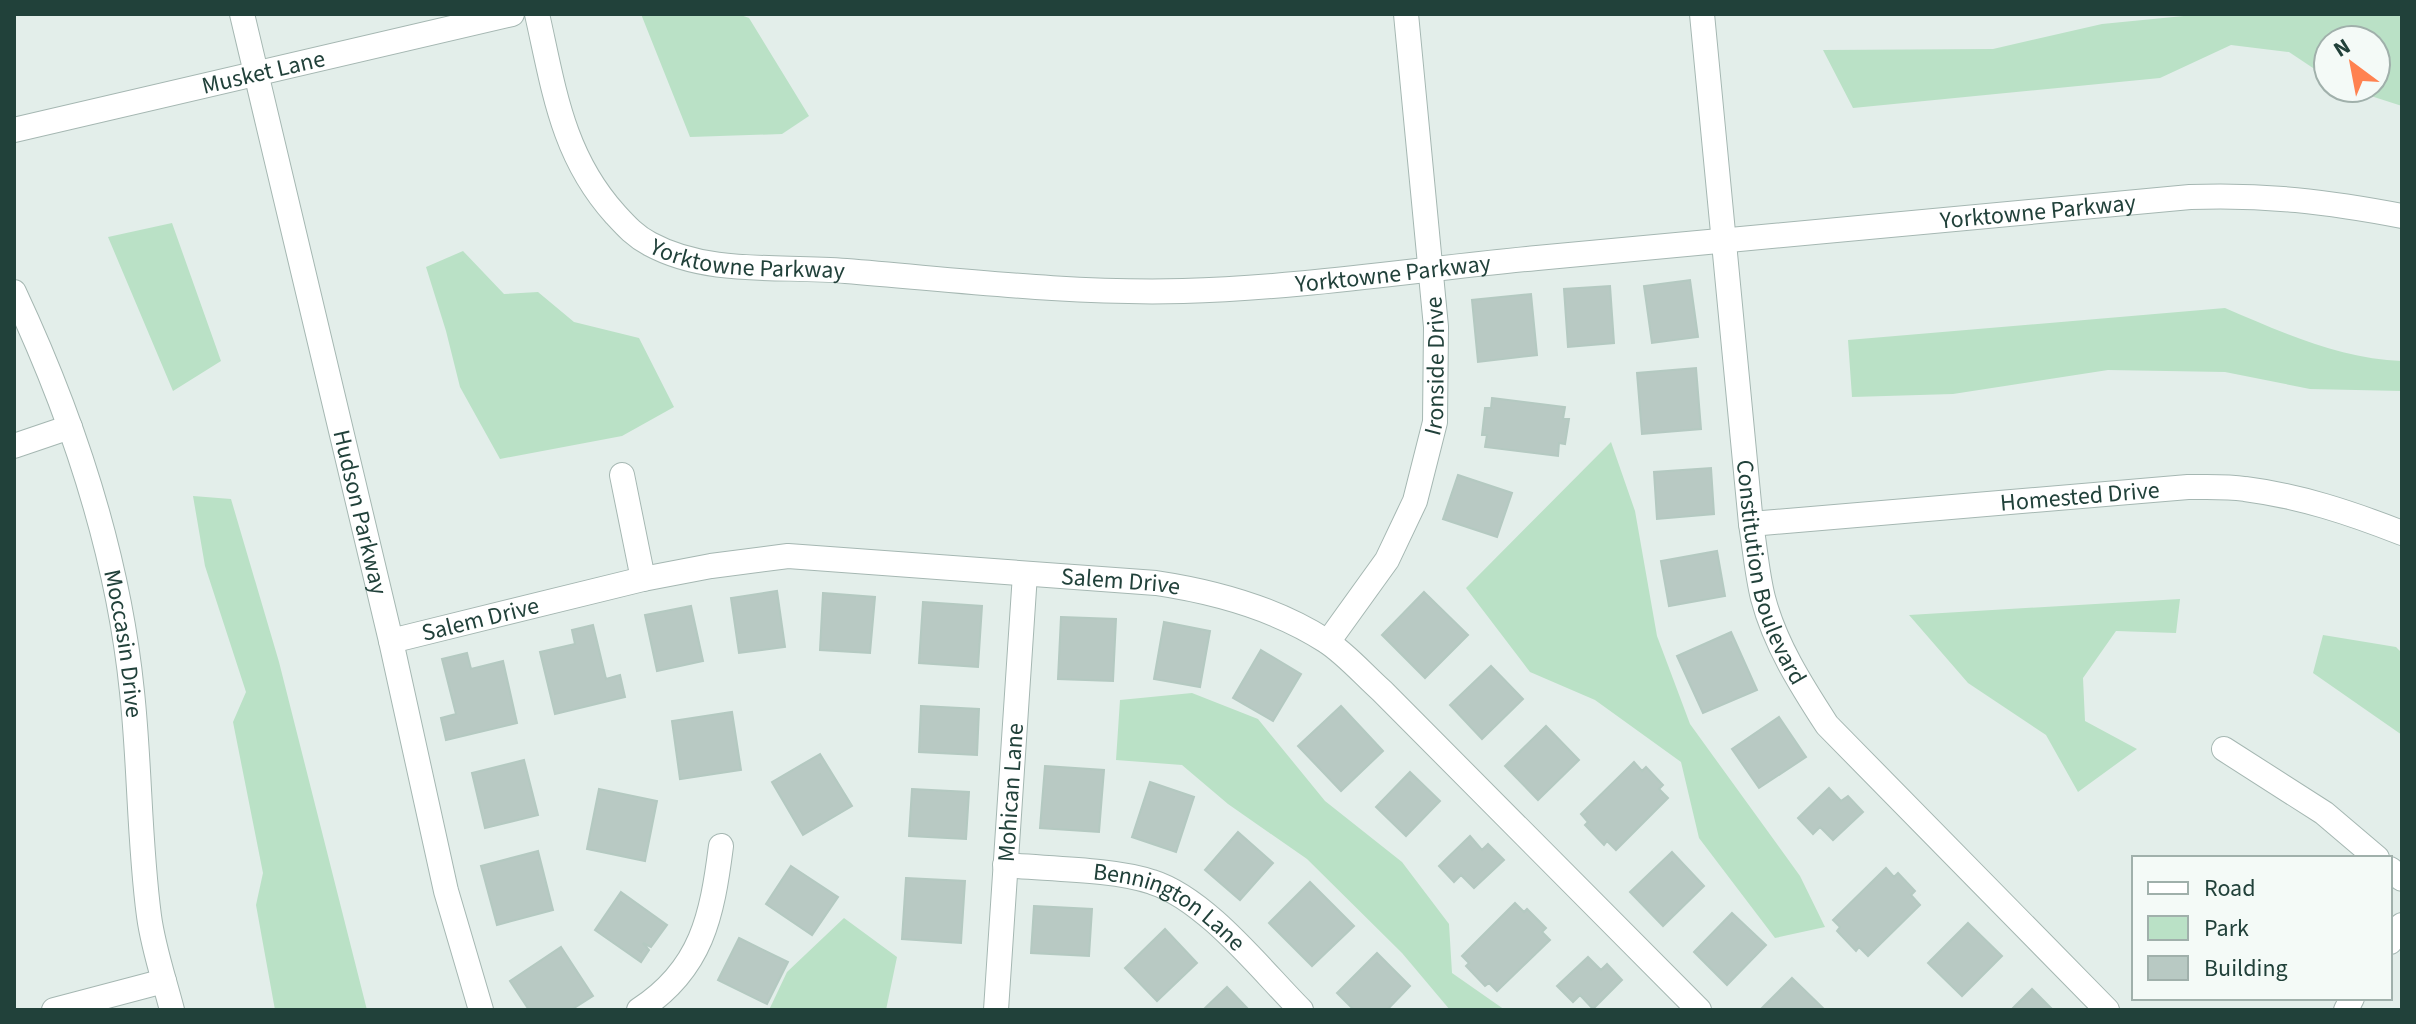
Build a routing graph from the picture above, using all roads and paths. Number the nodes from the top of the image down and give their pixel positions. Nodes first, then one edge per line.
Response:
1 (242, 14) edge
2 (512, 14) edge
3 (537, 14) edge
4 (1406, 14) edge
5 (1702, 14) edge
6 (256, 72) junction
7 (14, 130) edge
8 (2402, 216) edge
9 (1723, 240) junction
10 (1431, 268) junction
11 (14, 292) edge
12 (70, 427) junction
13 (14, 446) edge
14 (622, 475) dead end
15 (1751, 524) junction
16 (2402, 533) edge
17 (1025, 574) junction
18 (643, 579) junction
19 (391, 641) junction
20 (1328, 642) junction
21 (2224, 749) dead end
22 (721, 846) dead end
23 (2375, 856) edge
24 (1005, 865) junction
25 (164, 981) junction
26 (54, 1010) edge
27 (172, 1010) edge
28 (481, 1010) edge
29 (639, 1010) edge
30 (996, 1010) edge
31 (1301, 1010) edge
32 (1699, 1010) edge
33 (2107, 1010) edge

1 - 6 street, Hudson Parkway
2 - 6 street, Musket Lane
3 - 10 street, Yorktowne Parkway
4 - 10 street, Ironside Drive
5 - 9 street, Constitution Boulevard
6 - 7 street, Musket Lane
6 - 19 street, Hudson Parkway
8 - 9 street, Yorktowne Parkway
9 - 10 street, Yorktowne Parkway
9 - 15 street, Constitution Boulevard
10 - 20 street, Ironside Drive
11 - 12 street, Moccasin Drive
12 - 13 street
12 - 25 street, Moccasin Drive
14 - 18 street
15 - 16 street, Homested Drive
15 - 33 street, Constitution Boulevard
17 - 18 street, Salem Drive
17 - 20 street, Salem Drive
17 - 24 street, Mohican Lane
18 - 19 street, Salem Drive
19 - 28 street, Hudson Parkway
20 - 32 street, Salem Drive
21 - 23 street
22 - 29 street
24 - 30 street, Mohican Lane
24 - 31 street, Bennington Lane
25 - 26 street
25 - 27 street, Moccasin Drive

